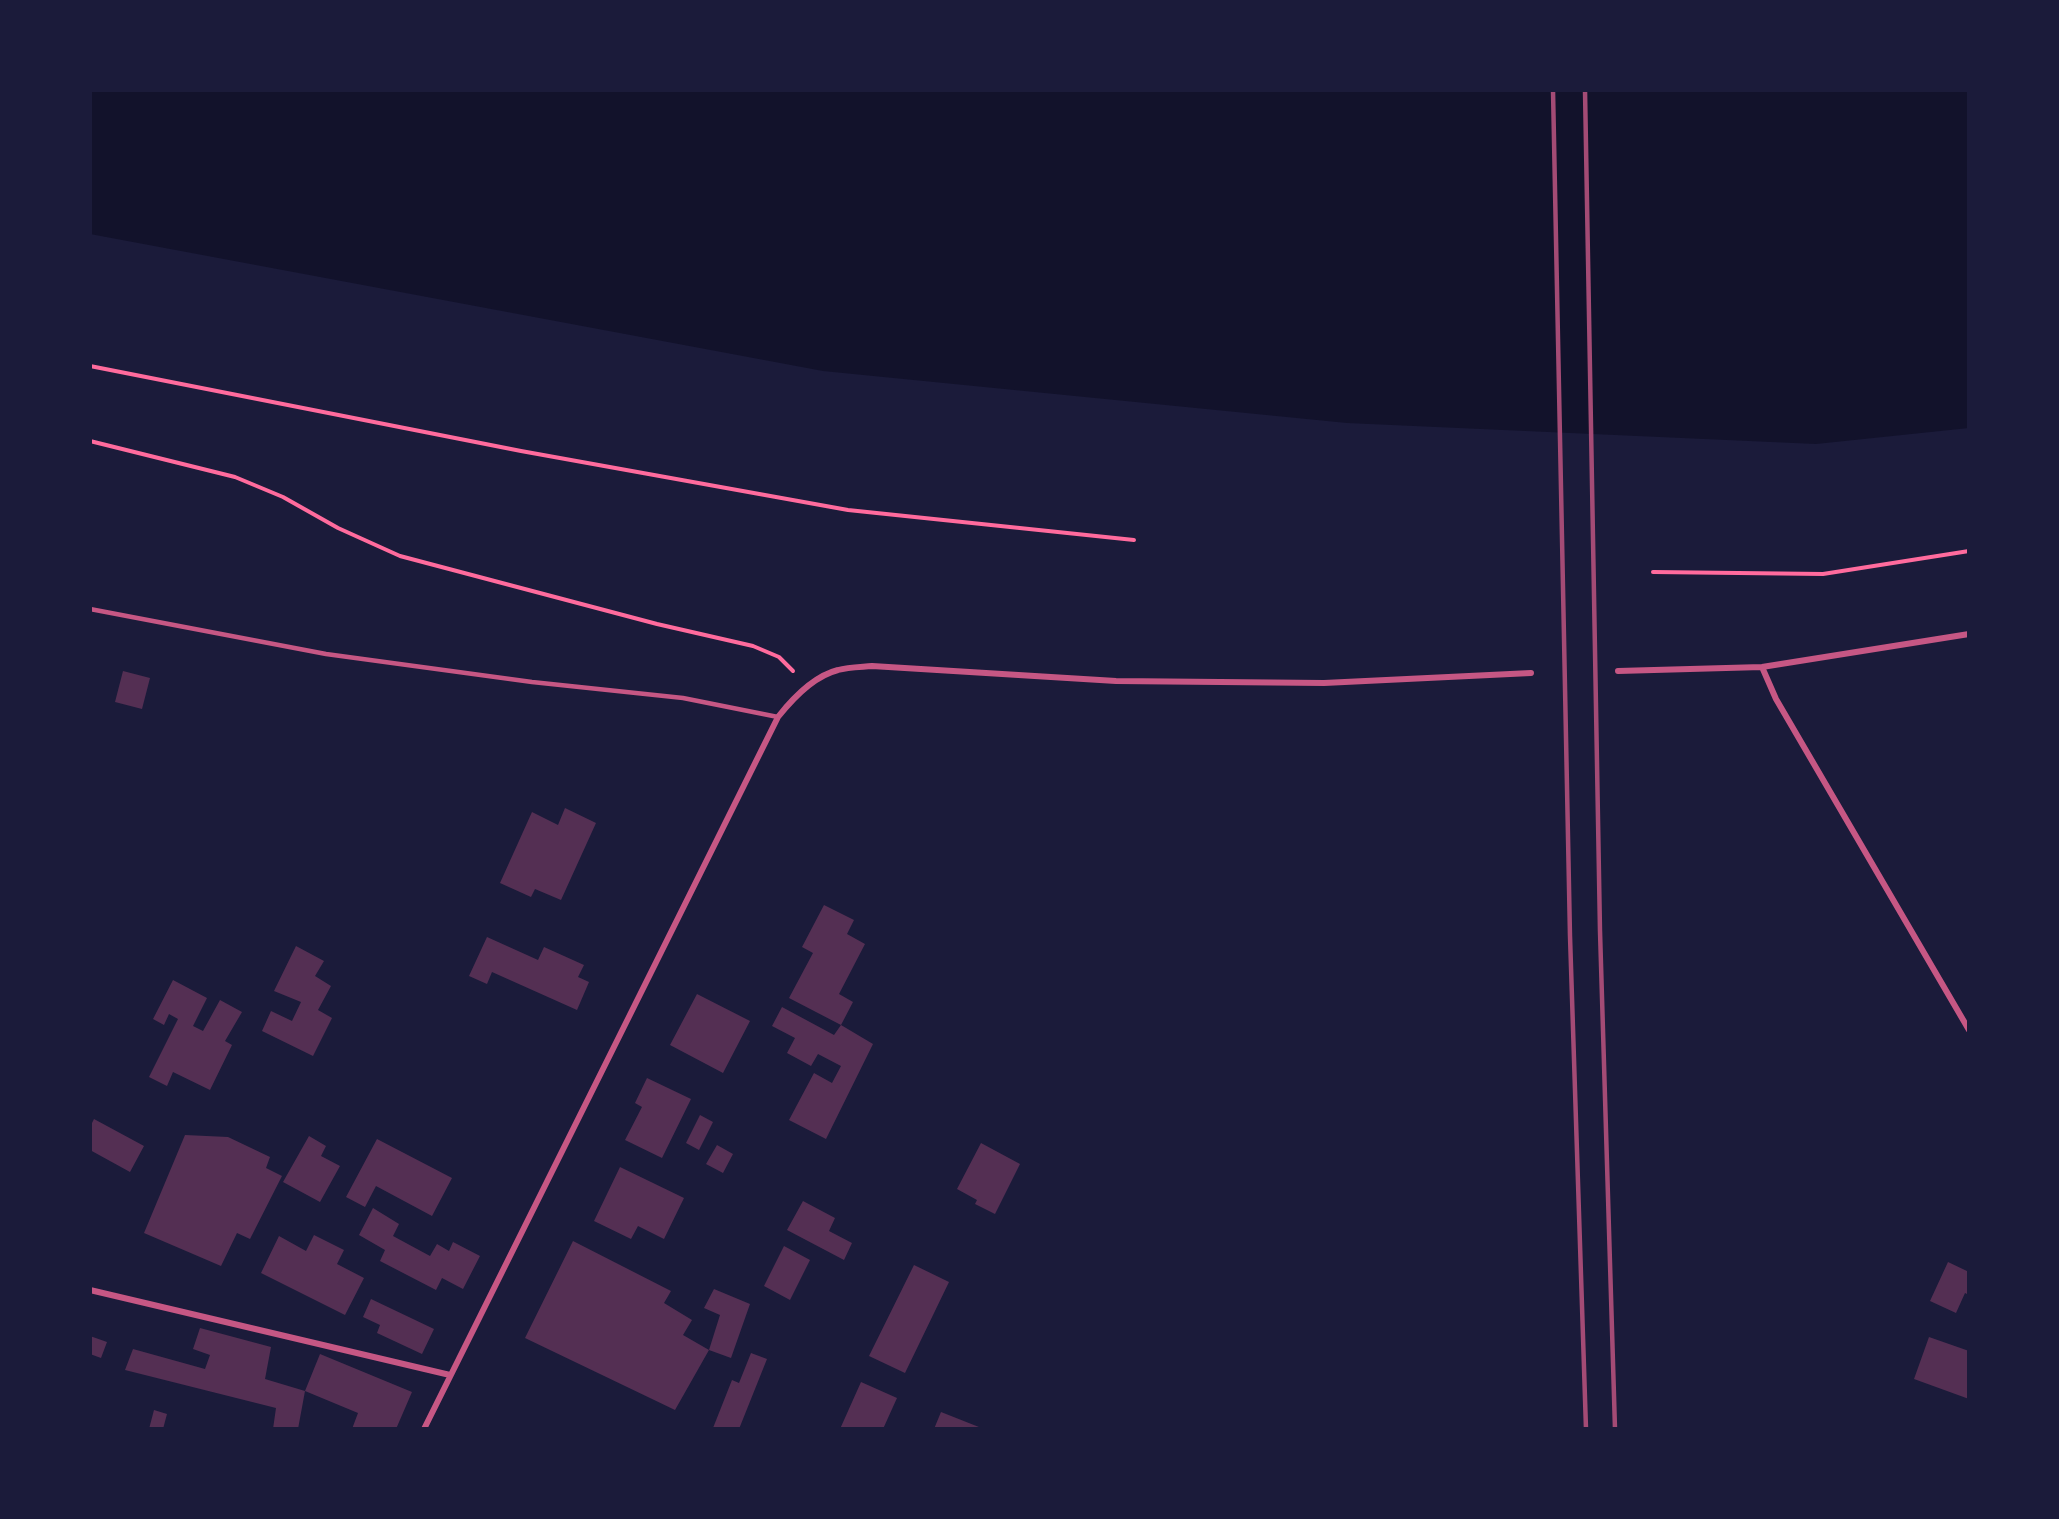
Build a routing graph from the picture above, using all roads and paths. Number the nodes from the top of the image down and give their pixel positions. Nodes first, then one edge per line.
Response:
1 (90, 366) edge
2 (90, 441) edge
3 (1134, 540) dead end
4 (1969, 551) edge
5 (1653, 572) dead end
6 (90, 609) edge
7 (1969, 634) edge
8 (1762, 667) junction
9 (1618, 671) dead end
10 (1531, 673) dead end
11 (808, 687) junction
12 (778, 717) junction
13 (1969, 1030) edge
14 (90, 1290) edge
15 (450, 1375) junction
16 (424, 1429) edge

1 - 3 path
2 - 11 path
4 - 5 path
6 - 12 lane
7 - 8 street
8 - 9 street
8 - 13 street
10 - 11 street
11 - 12 street
12 - 15 street
14 - 15 street
15 - 16 street

